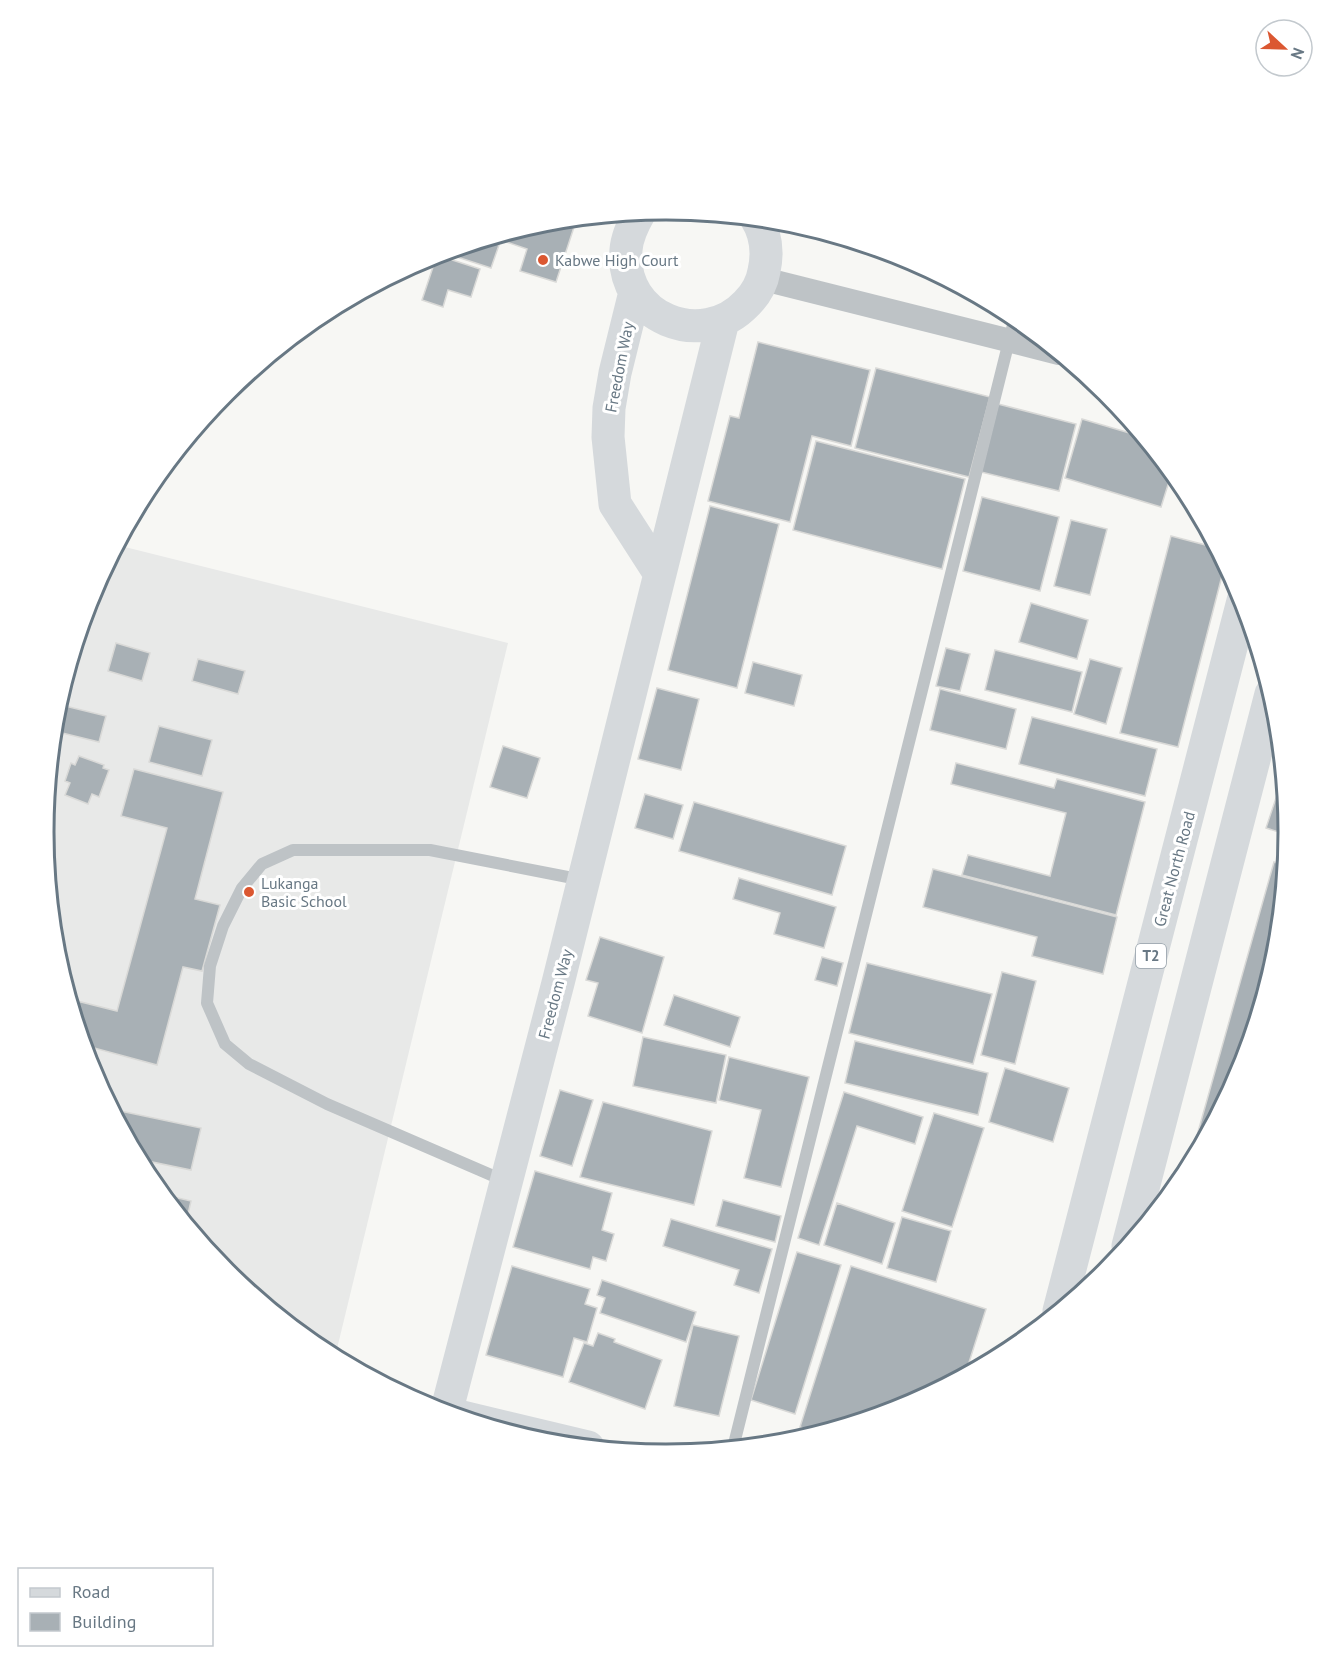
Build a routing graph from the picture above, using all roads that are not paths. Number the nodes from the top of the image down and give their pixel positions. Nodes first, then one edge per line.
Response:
1 (635, 221) edge
2 (760, 227) edge
3 (763, 279) junction
4 (635, 292) junction
5 (723, 321) junction
6 (1012, 327) edge
7 (1009, 341) junction
8 (1043, 349) edge
9 (660, 574) junction
10 (1239, 617) edge
11 (1266, 713) edge
12 (584, 880) junction
13 (506, 1182) junction
14 (1132, 1229) edge
15 (1062, 1299) edge
16 (450, 1404) edge
17 (734, 1440) edge

1 - 4 main road
2 - 3 main road
3 - 5 main road
3 - 7 street
4 - 5 main road
4 - 9 main road, Freedom Way
5 - 9 main road, Freedom Way
6 - 7 lane
7 - 8 street
7 - 17 lane
9 - 12 main road, Freedom Way
10 - 15 main road, Great North Road / T2
11 - 14 main road
12 - 13 main road, Freedom Way
12 - 13 lane
13 - 16 main road, Freedom Way

